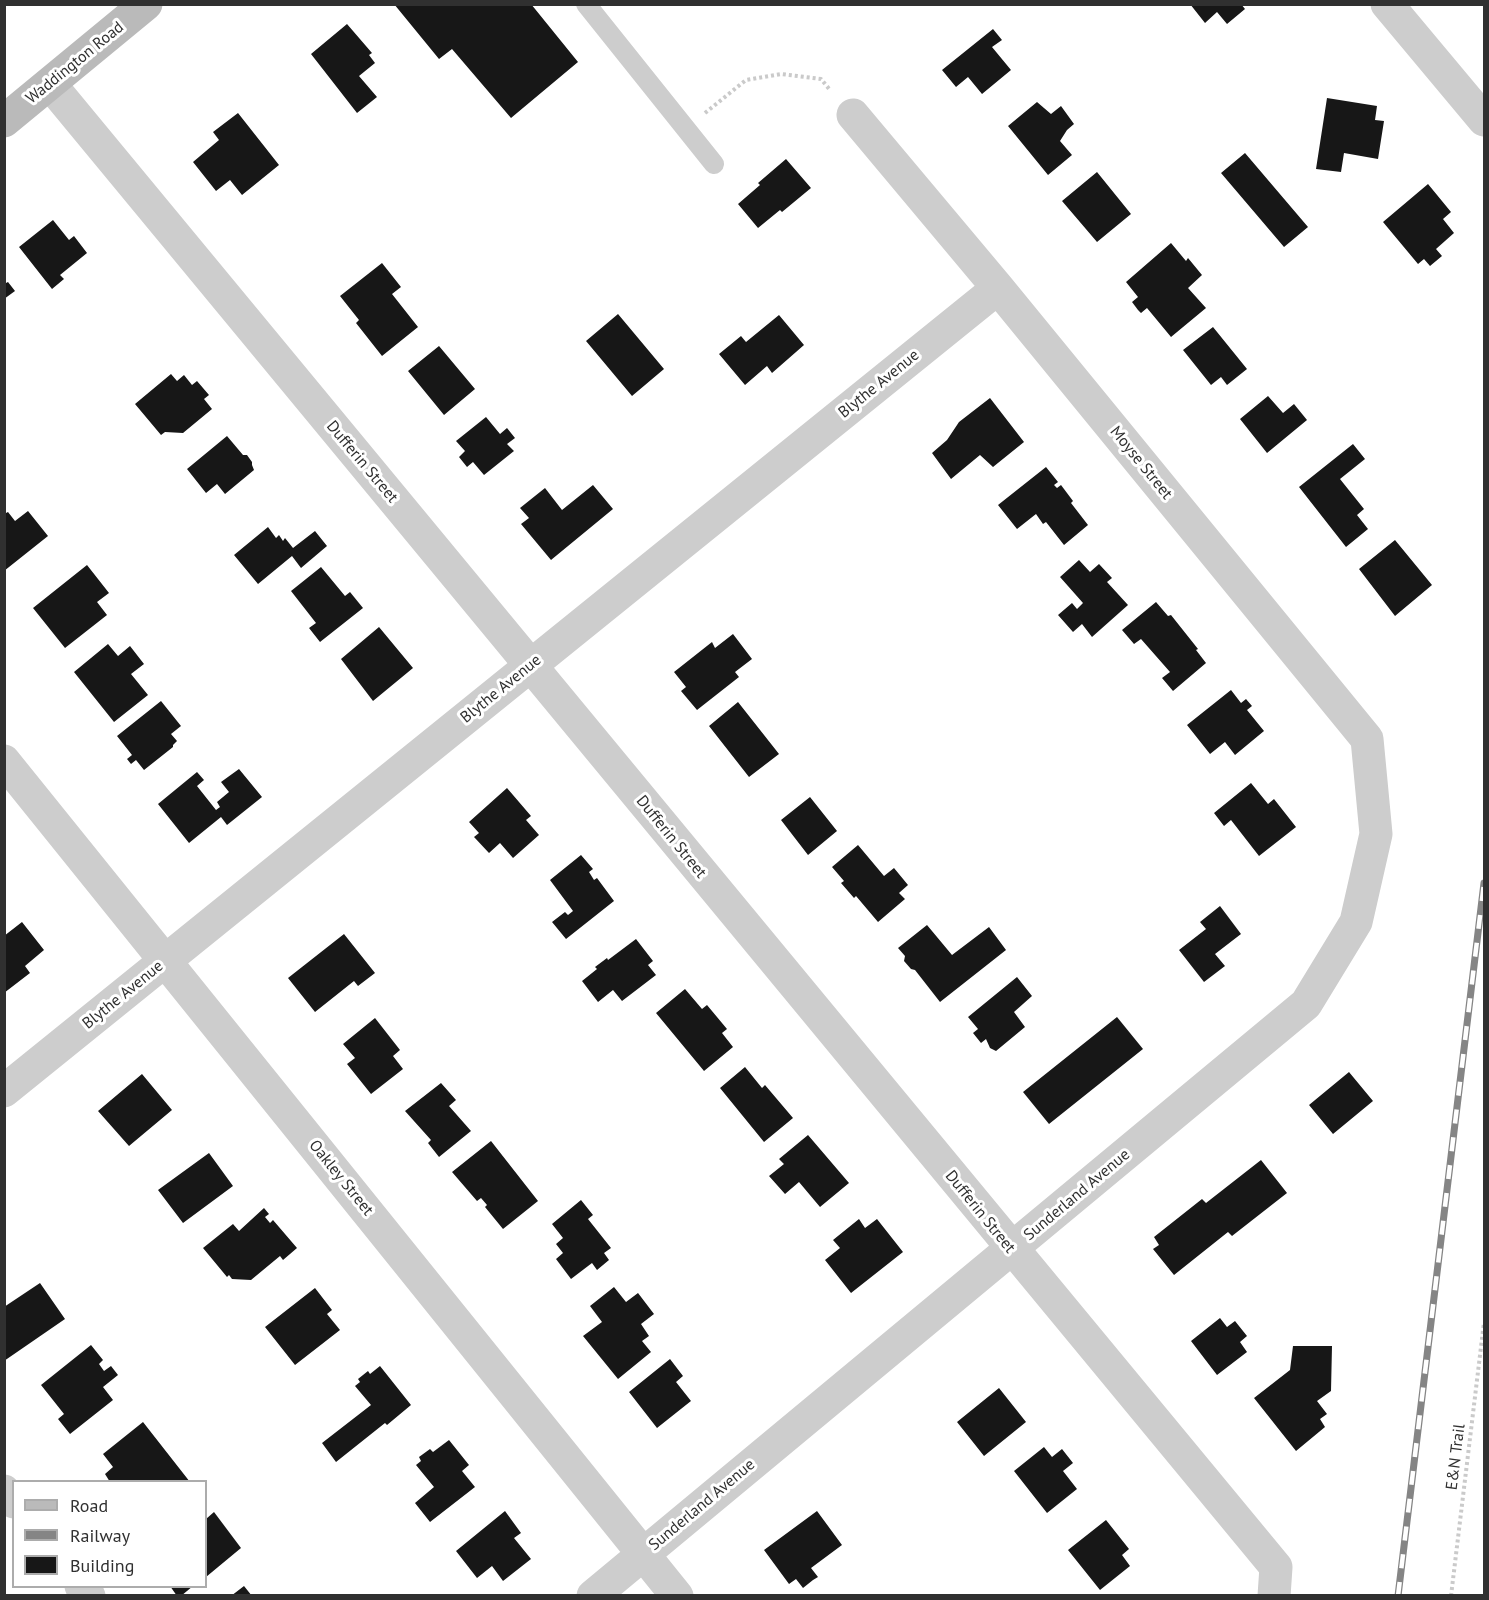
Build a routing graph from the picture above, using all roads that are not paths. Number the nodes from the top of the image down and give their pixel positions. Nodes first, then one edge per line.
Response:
1 (146, 4) edge
2 (586, 4) edge
3 (1387, 4) edge
4 (110, 16) edge
5 (50, 84) junction
6 (853, 115) road end
7 (1485, 120) edge
8 (4, 121) edge
9 (714, 164) dead end
10 (998, 288) junction
11 (530, 665) junction
12 (4, 761) edge
13 (1376, 834) joint
14 (165, 961) junction
15 (4, 1091) edge
16 (1011, 1249) junction
17 (643, 1554) junction
18 (592, 1596) edge
19 (677, 1596) edge
20 (1274, 1596) edge

1 - 4 street, Waddington Road
2 - 9 lane
3 - 7 street
4 - 5 street, Waddington Road
5 - 8 street, Waddington Road
5 - 11 street, Dufferin Street
6 - 10 street, Moyse Street
10 - 11 street, Blythe Avenue
10 - 13 street, Moyse Street
11 - 14 street, Blythe Avenue
11 - 16 street, Dufferin Street
12 - 14 street, Oakley Street
13 - 16 street, Sunderland Avenue
14 - 15 street, Blythe Avenue
14 - 17 street, Oakley Street
16 - 17 street, Sunderland Avenue
16 - 20 street, Dufferin Street
17 - 18 street, Sunderland Avenue
17 - 19 street, Oakley Street

